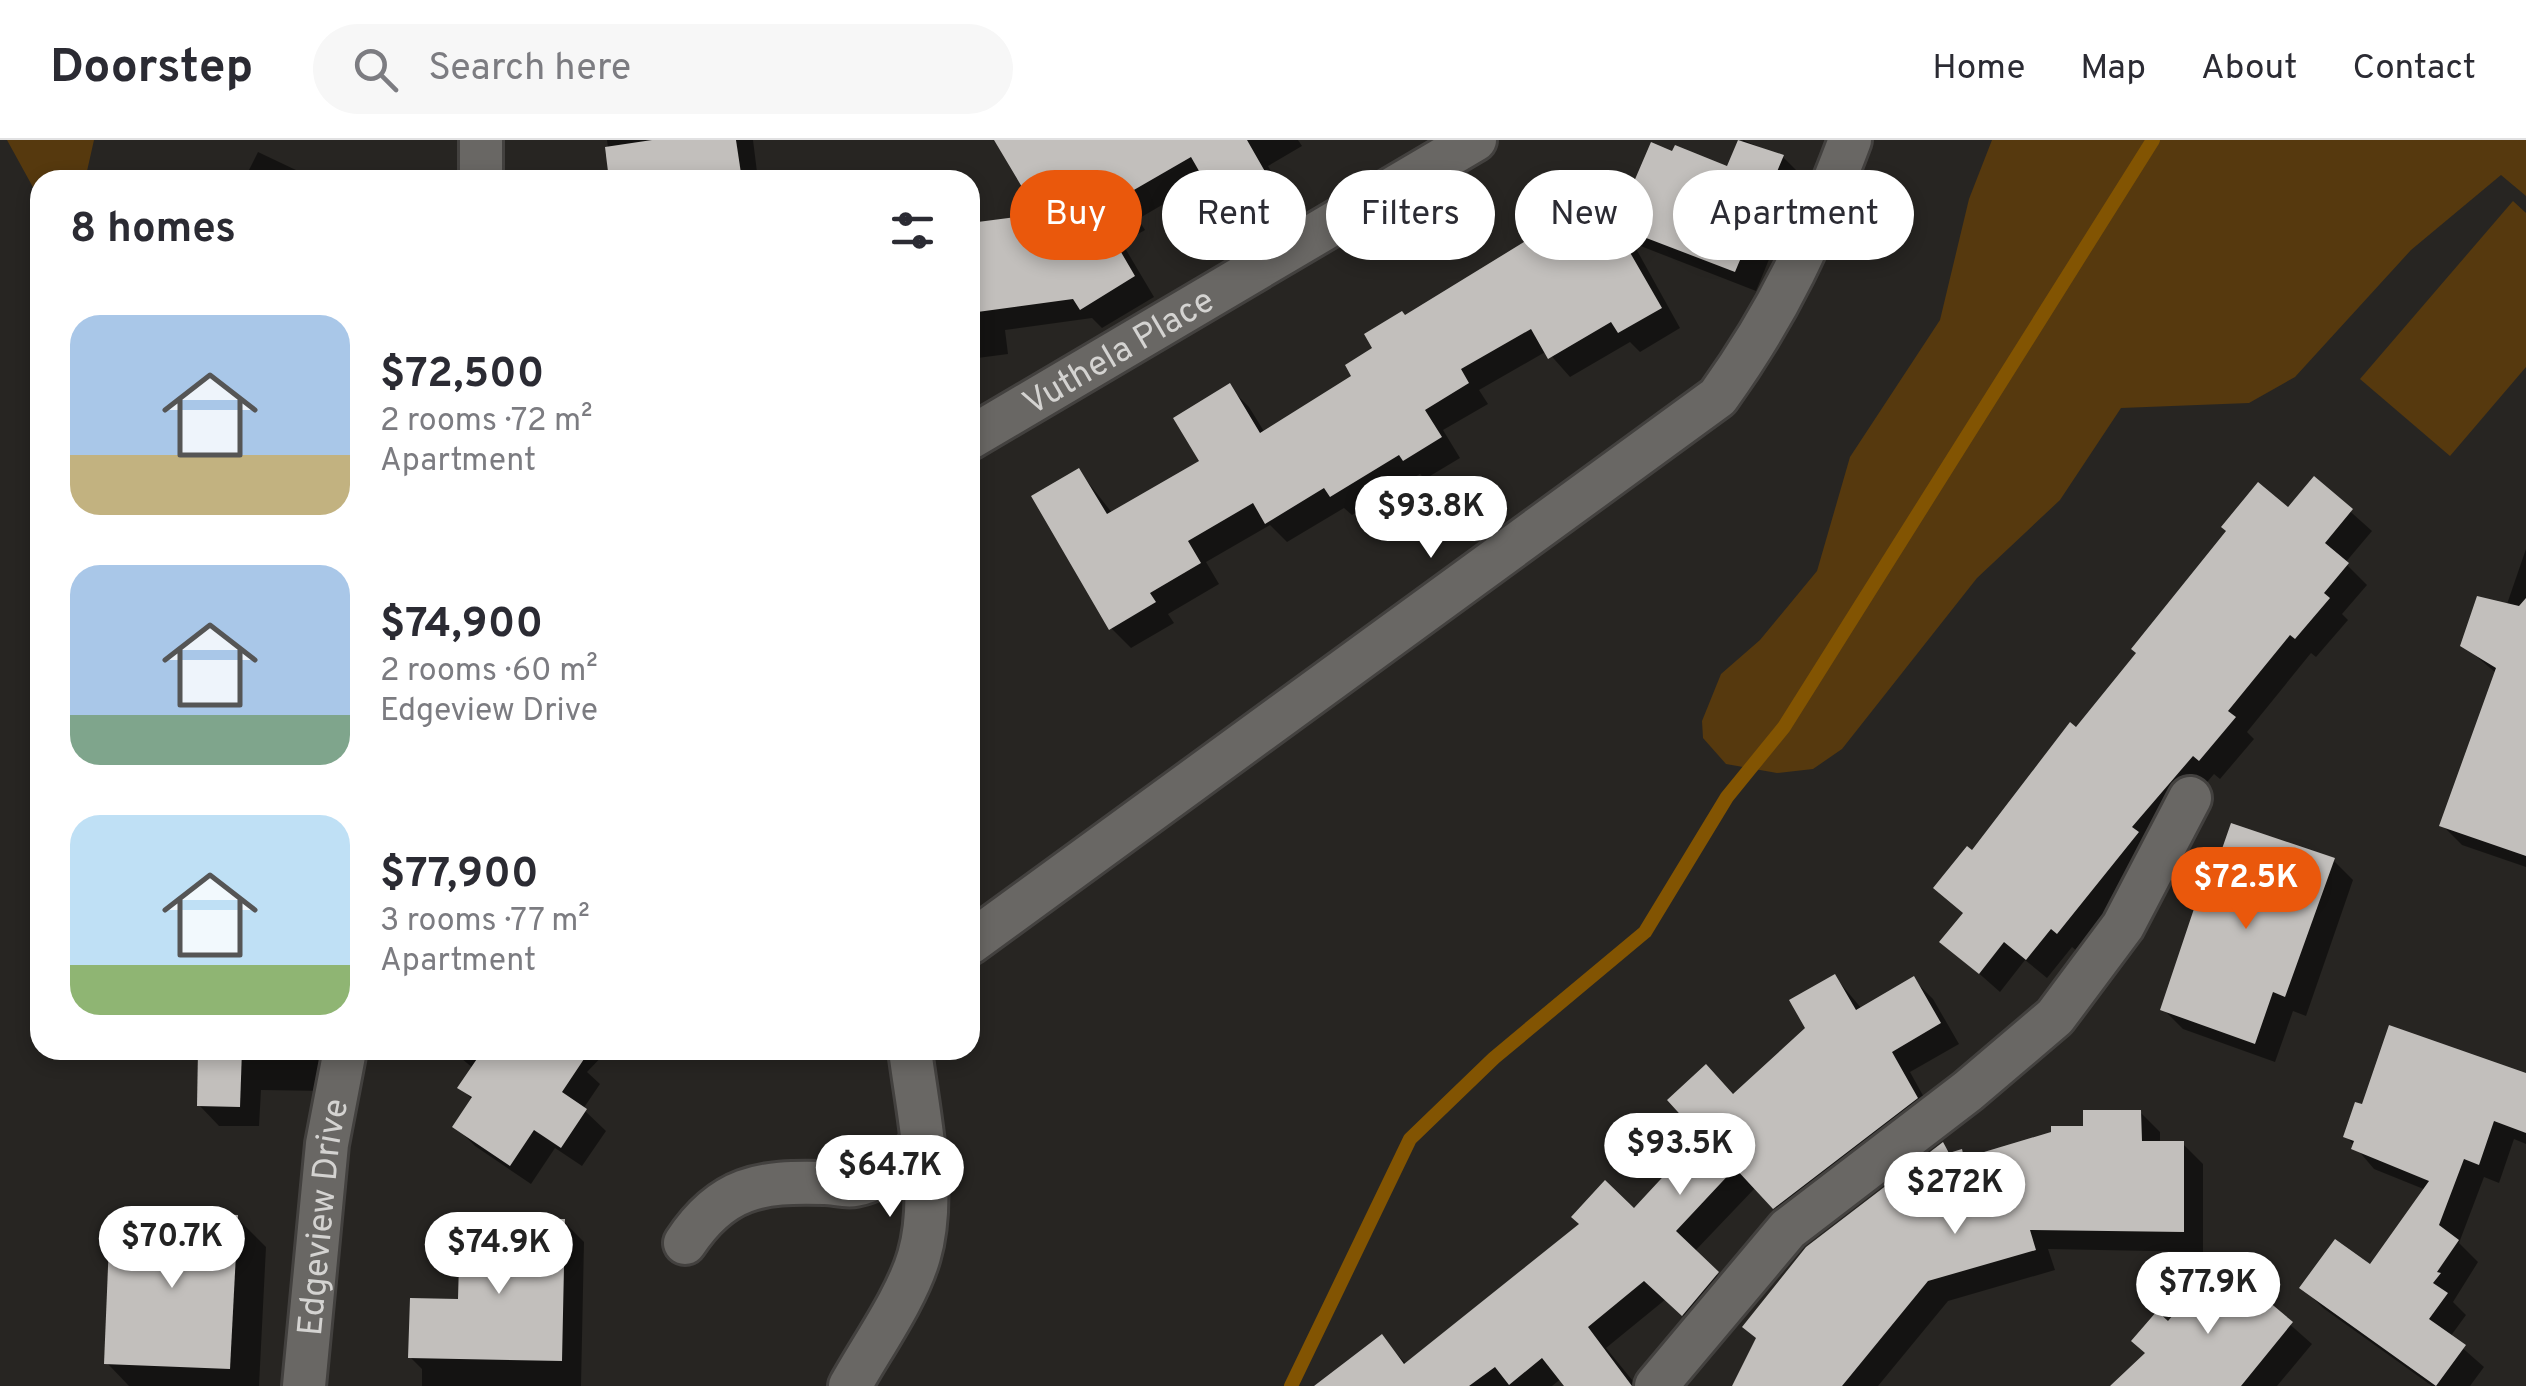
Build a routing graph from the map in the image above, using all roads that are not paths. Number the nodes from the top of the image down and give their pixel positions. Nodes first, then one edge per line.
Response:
1 (481, 140) edge
2 (1475, 140) edge
3 (1850, 140) edge
4 (481, 170) edge
5 (980, 432) edge
6 (2190, 798) dead end
7 (980, 936) edge
8 (344, 1060) edge
9 (911, 1060) edge
10 (921, 1146) junction
11 (685, 1242) dead end
12 (304, 1386) edge
13 (850, 1386) edge
14 (1656, 1386) edge

1 - 4 street
2 - 5 street, Vuthela Place
3 - 7 street
6 - 14 street
8 - 12 street, Edgeview Drive
9 - 10 street
10 - 11 street
10 - 13 street

